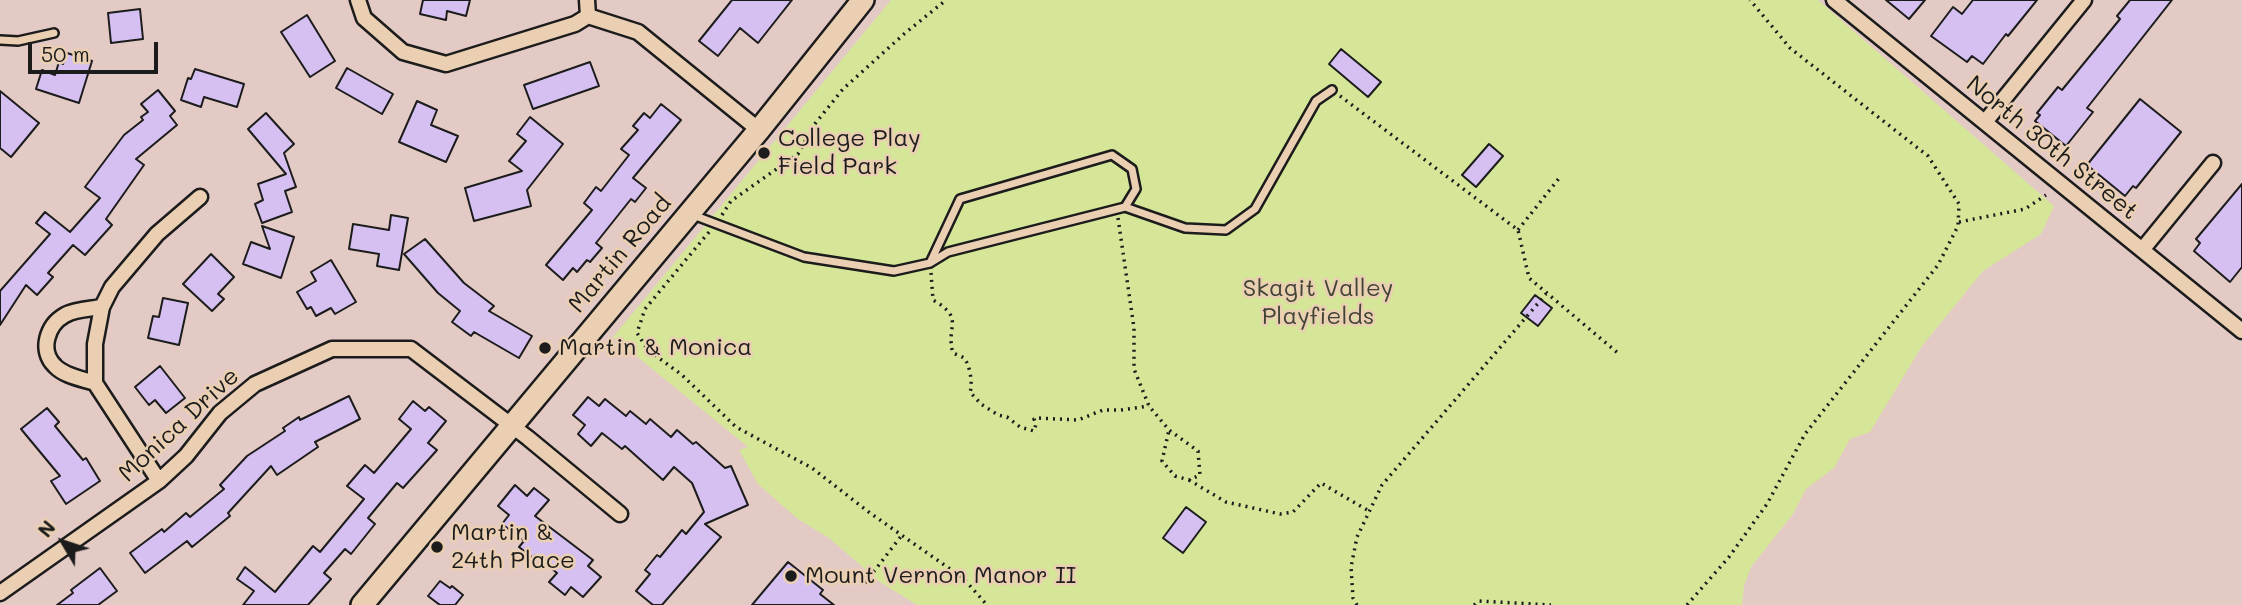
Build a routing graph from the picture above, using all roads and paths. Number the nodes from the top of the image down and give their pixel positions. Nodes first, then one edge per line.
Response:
1 (358, 0) edge
2 (587, 0) edge
3 (863, 0) edge
4 (946, 0) edge
5 (1750, 0) edge
6 (1834, 0) edge
7 (2084, 0) edge
8 (589, 16) junction
9 (54, 33) dead end
10 (0, 40) edge
11 (1332, 89) joint
12 (1985, 122) junction
13 (759, 130) junction
14 (2213, 163) dead end
15 (1560, 177) dead end
16 (2046, 194) dead end
17 (200, 197) dead end
18 (1125, 207) junction
19 (1117, 209) junction
20 (689, 213) junction
21 (1959, 222) junction
22 (716, 225) junction
23 (1517, 230) junction
24 (2142, 250) junction
25 (930, 263) junction
26 (1546, 294) junction
27 (102, 307) junction
28 (2242, 331) edge
29 (1619, 354) dead end
30 (95, 383) junction
31 (1149, 405) junction
32 (511, 425) junction
33 (1169, 430) junction
34 (1189, 480) junction
35 (159, 481) junction
36 (1369, 510) junction
37 (620, 514) dead end
38 (902, 535) junction
39 (865, 583) dead end
40 (0, 593) edge
41 (362, 605) edge
42 (987, 605) edge
43 (1357, 605) edge
44 (1474, 605) edge
45 (1551, 605) edge
46 (1688, 605) edge

1 - 8 street
2 - 8 street
3 - 13 street, Martin Road
4 - 22 path
5 - 21 path
6 - 12 street, North 30th Street
7 - 12 street
8 - 13 street
9 - 10 lane
11 - 18 lane
11 - 23 path
12 - 24 street, North 30th Street
13 - 20 street, Martin Road
14 - 24 street
15 - 23 path
16 - 21 path
17 - 27 street
18 - 19 lane
18 - 25 lane
19 - 25 lane
19 - 31 path
20 - 22 lane
20 - 32 street, Martin Road
21 - 46 path
22 - 25 lane
22 - 38 path
23 - 26 path
24 - 28 street, North 30th Street
25 - 31 path
26 - 29 path
26 - 36 path
27 - 30 street
27 - 30 street
30 - 35 street
31 - 33 path
32 - 35 street, Monica Drive
32 - 37 street, Monica Drive
32 - 41 street, Martin Road
33 - 34 path
33 - 34 path
34 - 36 path
35 - 40 street, Monica Drive
36 - 43 path
38 - 39 path
38 - 42 path
44 - 45 path

